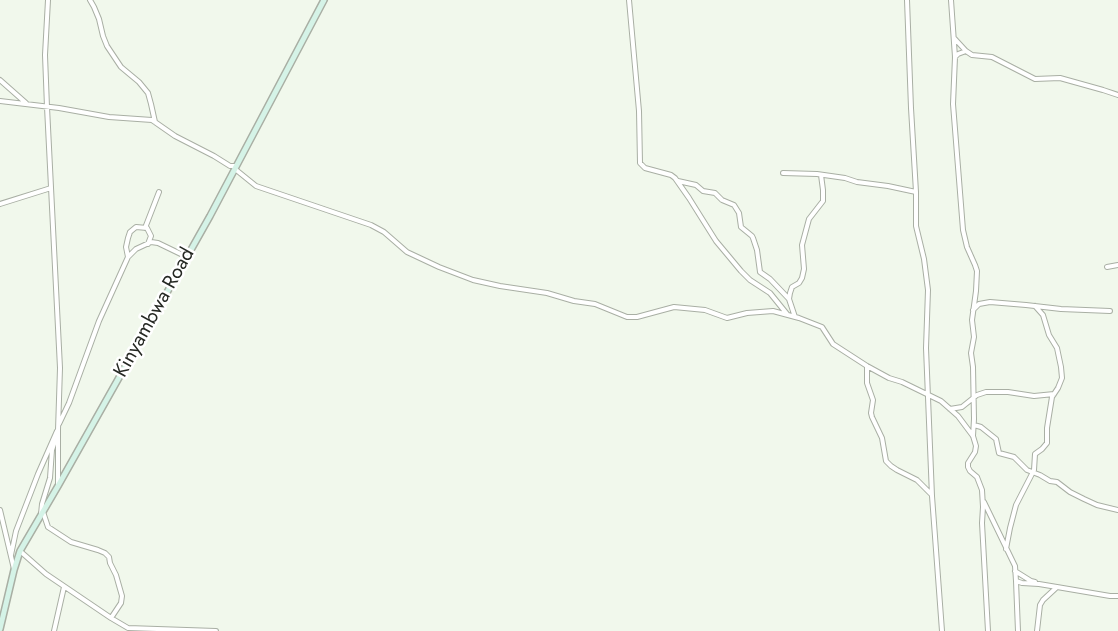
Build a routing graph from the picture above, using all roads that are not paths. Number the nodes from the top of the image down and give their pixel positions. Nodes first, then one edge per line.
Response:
1 (48, 0) edge
2 (90, 0) edge
3 (324, 0) edge
4 (629, 0) edge
5 (907, 0) edge
6 (951, 0) edge
7 (954, 38) junction
8 (966, 51) junction
9 (955, 57) junction
10 (0, 80) edge
11 (1118, 95) edge
12 (0, 101) edge
13 (27, 104) junction
14 (46, 106) junction
15 (155, 122) junction
16 (236, 167) junction
17 (783, 173) dead end
18 (821, 175) junction
19 (678, 181) junction
20 (51, 188) junction
21 (159, 192) dead end
22 (916, 192) junction
23 (0, 204) edge
24 (145, 228) junction
25 (148, 244) junction
26 (128, 257) junction
27 (187, 257) junction
28 (1118, 265) edge
29 (1107, 267) dead end
30 (789, 299) junction
31 (1035, 306) junction
32 (973, 310) junction
33 (1110, 311) dead end
34 (788, 315) junction
35 (795, 317) junction
36 (867, 366) junction
37 (928, 394) junction
38 (1054, 394) junction
39 (974, 397) junction
40 (950, 409) junction
41 (974, 425) junction
42 (58, 429) junction
43 (973, 436) junction
44 (1033, 472) junction
45 (58, 486) junction
46 (932, 496) junction
47 (983, 500) junction
48 (0, 510) edge
49 (1118, 510) edge
50 (42, 514) junction
51 (1, 518) edge
52 (1006, 549) junction
53 (20, 550) junction
54 (11, 555) junction
55 (14, 570) junction
56 (1015, 571) junction
57 (1016, 581) junction
58 (1039, 584) junction
59 (64, 587) junction
60 (1057, 587) junction
61 (1118, 596) edge
62 (111, 618) junction
63 (0, 629) edge
64 (128, 630) edge
65 (54, 631) edge
66 (216, 631) edge
67 (942, 631) edge
68 (988, 631) edge
69 (1018, 631) edge
70 (1037, 631) edge

1 - 14 street
2 - 15 street
3 - 16 street, Kinyambwa Road
4 - 19 street
5 - 22 street
6 - 7 street
7 - 8 street
7 - 9 street
8 - 9 street
8 - 11 street
9 - 32 street
10 - 13 street
12 - 13 street
13 - 14 street
14 - 15 street
14 - 20 street
15 - 16 street
16 - 27 street, Kinyambwa Road
16 - 34 street
17 - 18 street
18 - 22 street
18 - 30 street
19 - 30 street
19 - 34 street
20 - 23 street
20 - 42 street
21 - 24 street
22 - 37 street
24 - 25 street
24 - 26 street
25 - 26 street
25 - 27 street
26 - 42 street
27 - 45 street, Kinyambwa Road
28 - 29 street
30 - 35 street
31 - 32 street
31 - 33 street
31 - 38 street
32 - 39 street
34 - 35 street
35 - 36 street
36 - 37 street
36 - 46 street
37 - 40 street
37 - 46 street
38 - 39 street
38 - 44 street
39 - 40 street
39 - 41 street
40 - 43 street
41 - 43 street
41 - 44 street
42 - 45 street
42 - 50 street
42 - 54 street
43 - 47 street
44 - 49 street
44 - 52 street
45 - 50 street, Kinyambwa Road
46 - 67 street
47 - 52 street
47 - 68 street
48 - 51 street
50 - 53 street, Kinyambwa Road
50 - 62 street
51 - 54 street
52 - 56 street
53 - 55 street, Kinyambwa Road
53 - 59 street
54 - 55 street
55 - 63 street, Kinyambwa Road
56 - 57 street
56 - 58 street
57 - 58 street
57 - 69 street
58 - 60 street
59 - 62 street
59 - 65 street
60 - 61 street
60 - 70 street
62 - 64 street
64 - 66 street

